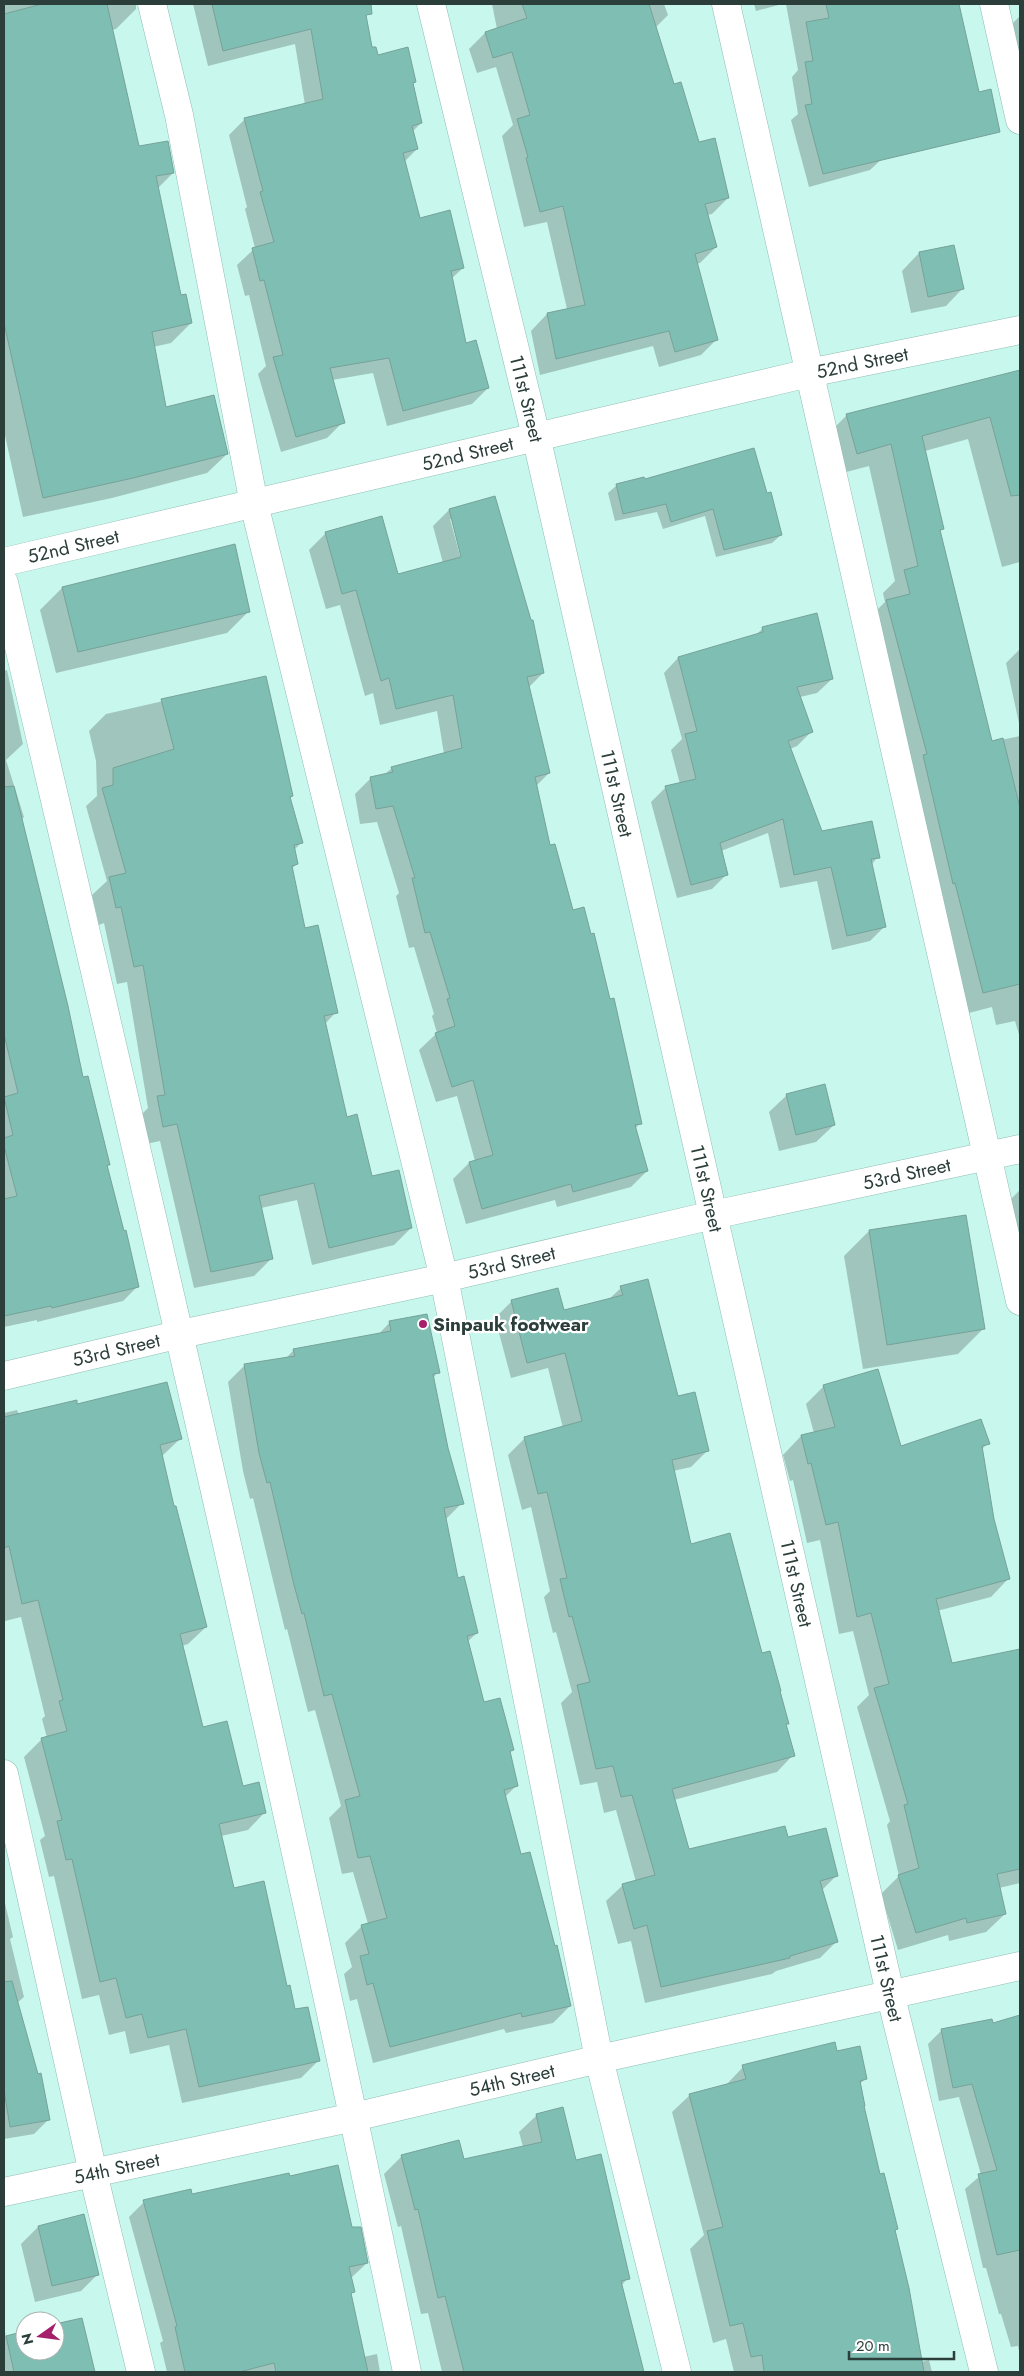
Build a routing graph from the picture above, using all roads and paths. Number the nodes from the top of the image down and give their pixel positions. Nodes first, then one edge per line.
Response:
1 (152, 4) edge
2 (431, 4) edge
3 (726, 4) edge
4 (994, 4) edge
5 (1020, 120) edge
6 (1020, 330) edge
7 (809, 373) junction
8 (536, 436) junction
9 (254, 504) junction
10 (4, 562) edge
11 (4, 583) edge
12 (1020, 1149) edge
13 (989, 1156) junction
14 (713, 1215) junction
15 (444, 1278) junction
16 (1020, 1301) edge
17 (181, 1334) junction
18 (4, 1376) edge
19 (4, 1774) edge
20 (1020, 1966) edge
21 (890, 1994) junction
22 (599, 2060) junction
23 (354, 2117) junction
24 (93, 2173) junction
25 (4, 2192) edge
26 (141, 2372) edge
27 (407, 2372) edge
28 (677, 2372) edge
29 (984, 2372) edge

1 - 9 street
2 - 8 street, 111st Street
3 - 7 street
4 - 5 street
6 - 7 street, 52nd Street
7 - 8 street, 52nd Street
7 - 13 street
8 - 9 street, 52nd Street
8 - 14 street, 111st Street
9 - 10 street, 52nd Street
9 - 15 street
11 - 17 street
12 - 13 street, 53rd Street
13 - 14 street, 53rd Street
13 - 16 street
14 - 15 street, 53rd Street
14 - 21 street, 111st Street
15 - 17 street, 53rd Street
15 - 22 street
17 - 18 street, 53rd Street
17 - 23 street
19 - 24 street
20 - 21 street, 54th Street
21 - 22 street, 54th Street
21 - 29 street, 111st Street
22 - 23 street, 54th Street
22 - 28 street
23 - 24 street, 54th Street
23 - 27 street
24 - 25 street, 54th Street
24 - 26 street

